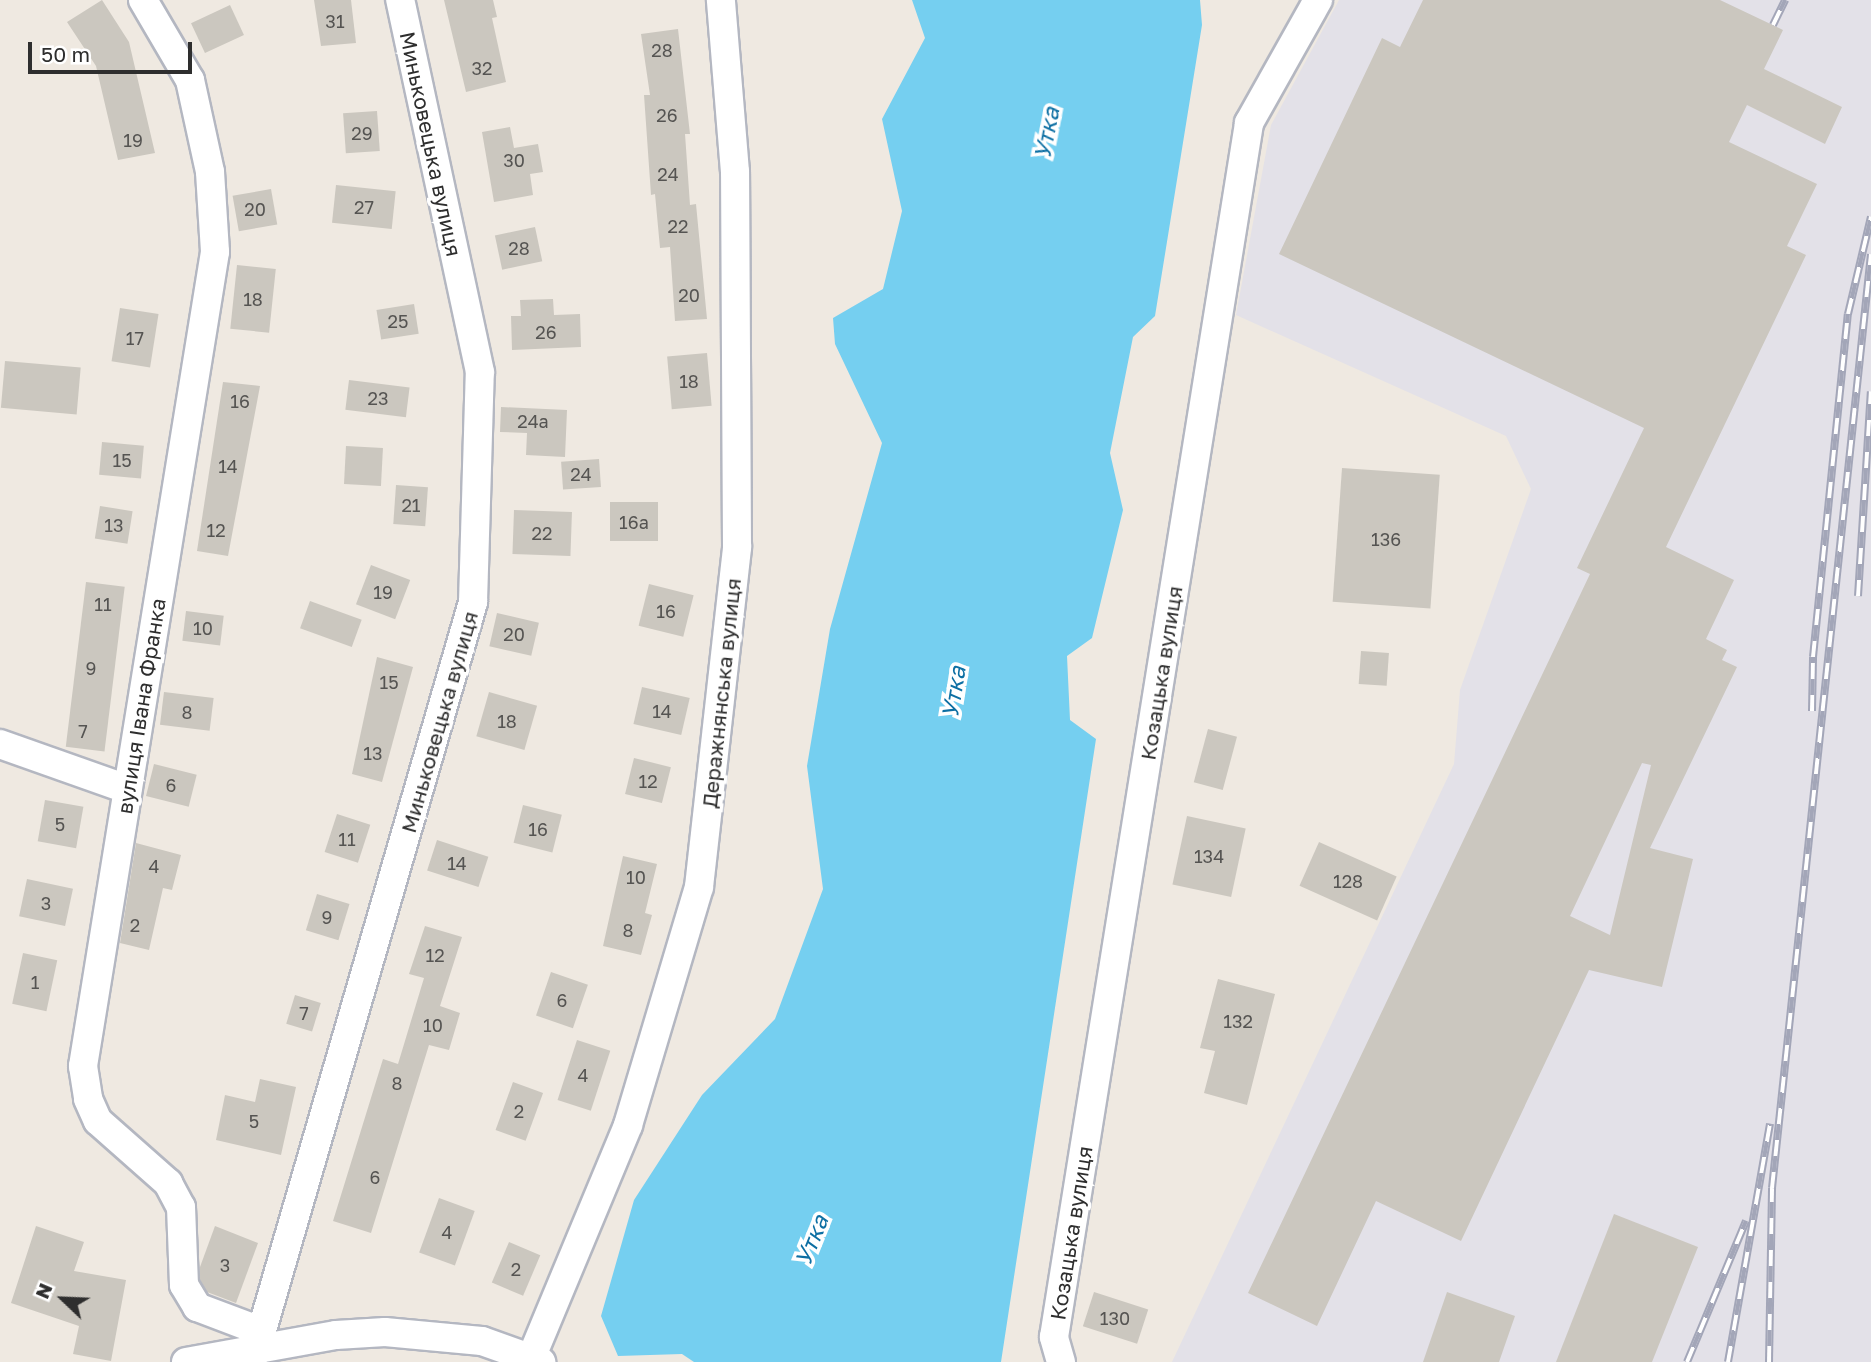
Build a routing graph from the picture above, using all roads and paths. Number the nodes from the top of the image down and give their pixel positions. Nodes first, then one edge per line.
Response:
1 (143, 0) edge
2 (400, 0) edge
3 (721, 0) edge
4 (1318, 0) edge
5 (0, 744) edge
6 (127, 789) junction
7 (255, 1355) edge
8 (536, 1359) edge
9 (186, 1362) edge
10 (1061, 1362) edge

1 - 6 street, вулиця Івана Франка
2 - 7 street, Миньковецька вулиця
3 - 8 street, Деражнянська вулиця
4 - 10 street, Козацька вулиця
5 - 6 street
6 - 7 street, вулиця Івана Франка
7 - 8 street
7 - 9 street

